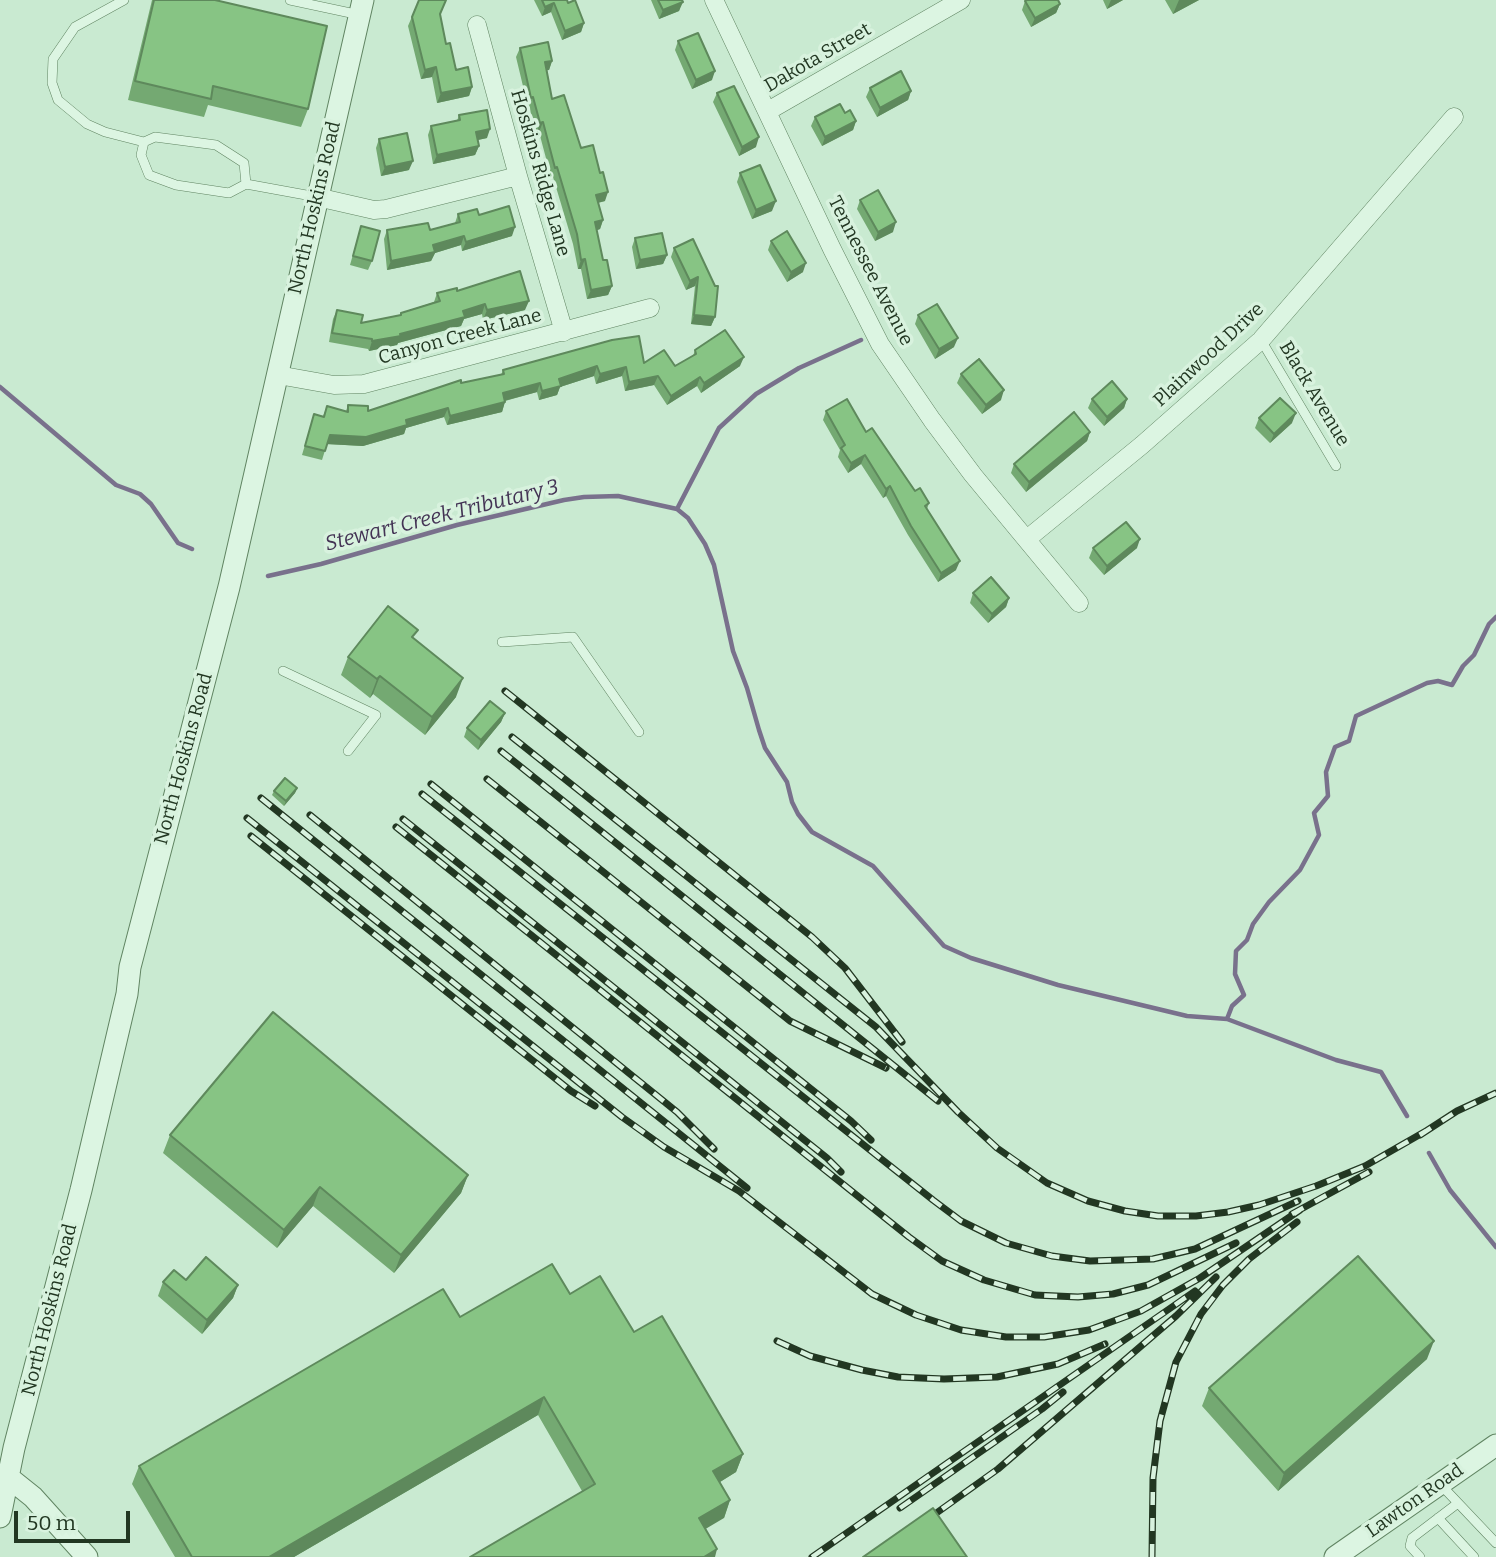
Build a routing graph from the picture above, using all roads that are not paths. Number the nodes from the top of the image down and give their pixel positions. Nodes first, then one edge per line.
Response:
1 (124, 0) edge
2 (290, 0) edge
3 (714, 0) edge
4 (961, 0) edge
5 (361, 8) edge
6 (477, 26) dead end
7 (768, 111) junction
8 (1454, 117) dead end
9 (144, 142) junction
10 (518, 176) junction
11 (246, 184) junction
12 (317, 197) junction
13 (650, 308) dead end
14 (564, 332) junction
15 (1261, 340) junction
16 (278, 374) junction
17 (1336, 466) dead end
18 (1027, 539) junction
19 (1079, 603) dead end
20 (502, 642) dead end
21 (283, 671) dead end
22 (639, 732) dead end
23 (348, 751) dead end
24 (1496, 1446) edge
25 (4, 1474) edge
26 (1439, 1484) junction
27 (1458, 1503) junction
28 (0, 1517) edge
29 (1438, 1518) junction
30 (1496, 1543) edge
31 (87, 1557) edge
32 (1335, 1557) edge
33 (1420, 1557) edge
34 (1474, 1557) edge

1 - 9 lane
2 - 5 lane
3 - 7 street, Tennessee Avenue
4 - 7 street, Dakota Street
5 - 12 street, North Hoskins Road
6 - 10 street, Hoskins Ridge Lane
7 - 18 street, Tennessee Avenue
8 - 15 street, Plainwood Drive
9 - 11 lane
9 - 11 lane
10 - 12 street
10 - 14 street, Hoskins Ridge Lane
11 - 12 lane
12 - 16 street, North Hoskins Road
13 - 14 street, Canyon Creek Lane
14 - 16 street, Canyon Creek Lane
15 - 17 lane, Black Avenue
15 - 18 street, Plainwood Drive
16 - 25 street, North Hoskins Road
18 - 19 street, Tennessee Avenue
20 - 22 lane
21 - 23 lane
24 - 26 street, Lawton Road
25 - 28 street, North Hoskins Road
25 - 31 street
26 - 27 lane
26 - 32 street, Lawton Road
27 - 29 lane
27 - 30 lane
29 - 33 lane
29 - 34 lane

